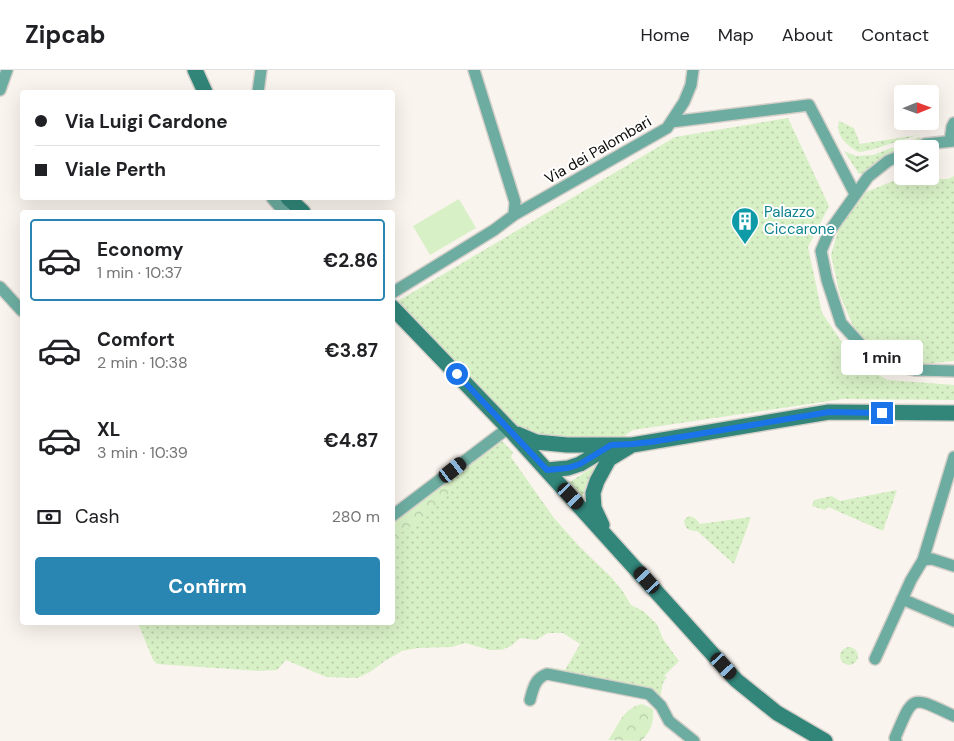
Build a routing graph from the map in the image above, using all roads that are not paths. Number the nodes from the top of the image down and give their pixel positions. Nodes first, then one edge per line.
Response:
1 (7, 70) edge
2 (186, 70) edge
3 (261, 70) edge
4 (474, 70) edge
5 (693, 70) edge
6 (200, 82) edge
7 (0, 90) edge
8 (258, 90) edge
9 (671, 122) junction
10 (954, 123) edge
11 (952, 141) edge
12 (939, 142) edge
13 (894, 158) edge
14 (856, 194) junction
15 (274, 200) edge
16 (290, 200) edge
17 (282, 210) edge
18 (301, 210) edge
19 (514, 215) junction
20 (0, 287) edge
21 (395, 291) edge
22 (20, 309) edge
23 (395, 310) edge
24 (954, 371) edge
25 (954, 413) edge
26 (511, 430) junction
27 (632, 444) junction
28 (611, 445) junction
29 (578, 446) junction
30 (954, 457) edge
31 (547, 470) junction
32 (395, 514) edge
33 (606, 534) junction
34 (923, 560) junction
35 (954, 566) edge
36 (902, 599) junction
37 (954, 621) edge
38 (875, 659) dead end
39 (530, 700) dead end
40 (954, 716) edge
41 (694, 741) edge
42 (825, 741) edge
43 (896, 741) edge

1 - 7 street
2 - 6 street
3 - 8 street
4 - 19 street
5 - 9 street, Via dei Palombari
9 - 14 street
9 - 19 street, Via dei Palombari
10 - 11 street
11 - 12 street
13 - 14 street
14 - 24 street
15 - 17 street
16 - 18 main road
19 - 21 street, Via dei Palombari
20 - 22 street
23 - 26 main road
25 - 27 main road
26 - 29 main road
26 - 31 main road
26 - 32 street
27 - 28 main road
27 - 33 main road
28 - 29 main road
28 - 31 main road
29 - 31 main road
30 - 34 street
31 - 33 main road
33 - 42 main road
34 - 35 street
34 - 36 street
36 - 37 street
36 - 38 street
39 - 41 street
40 - 43 street

